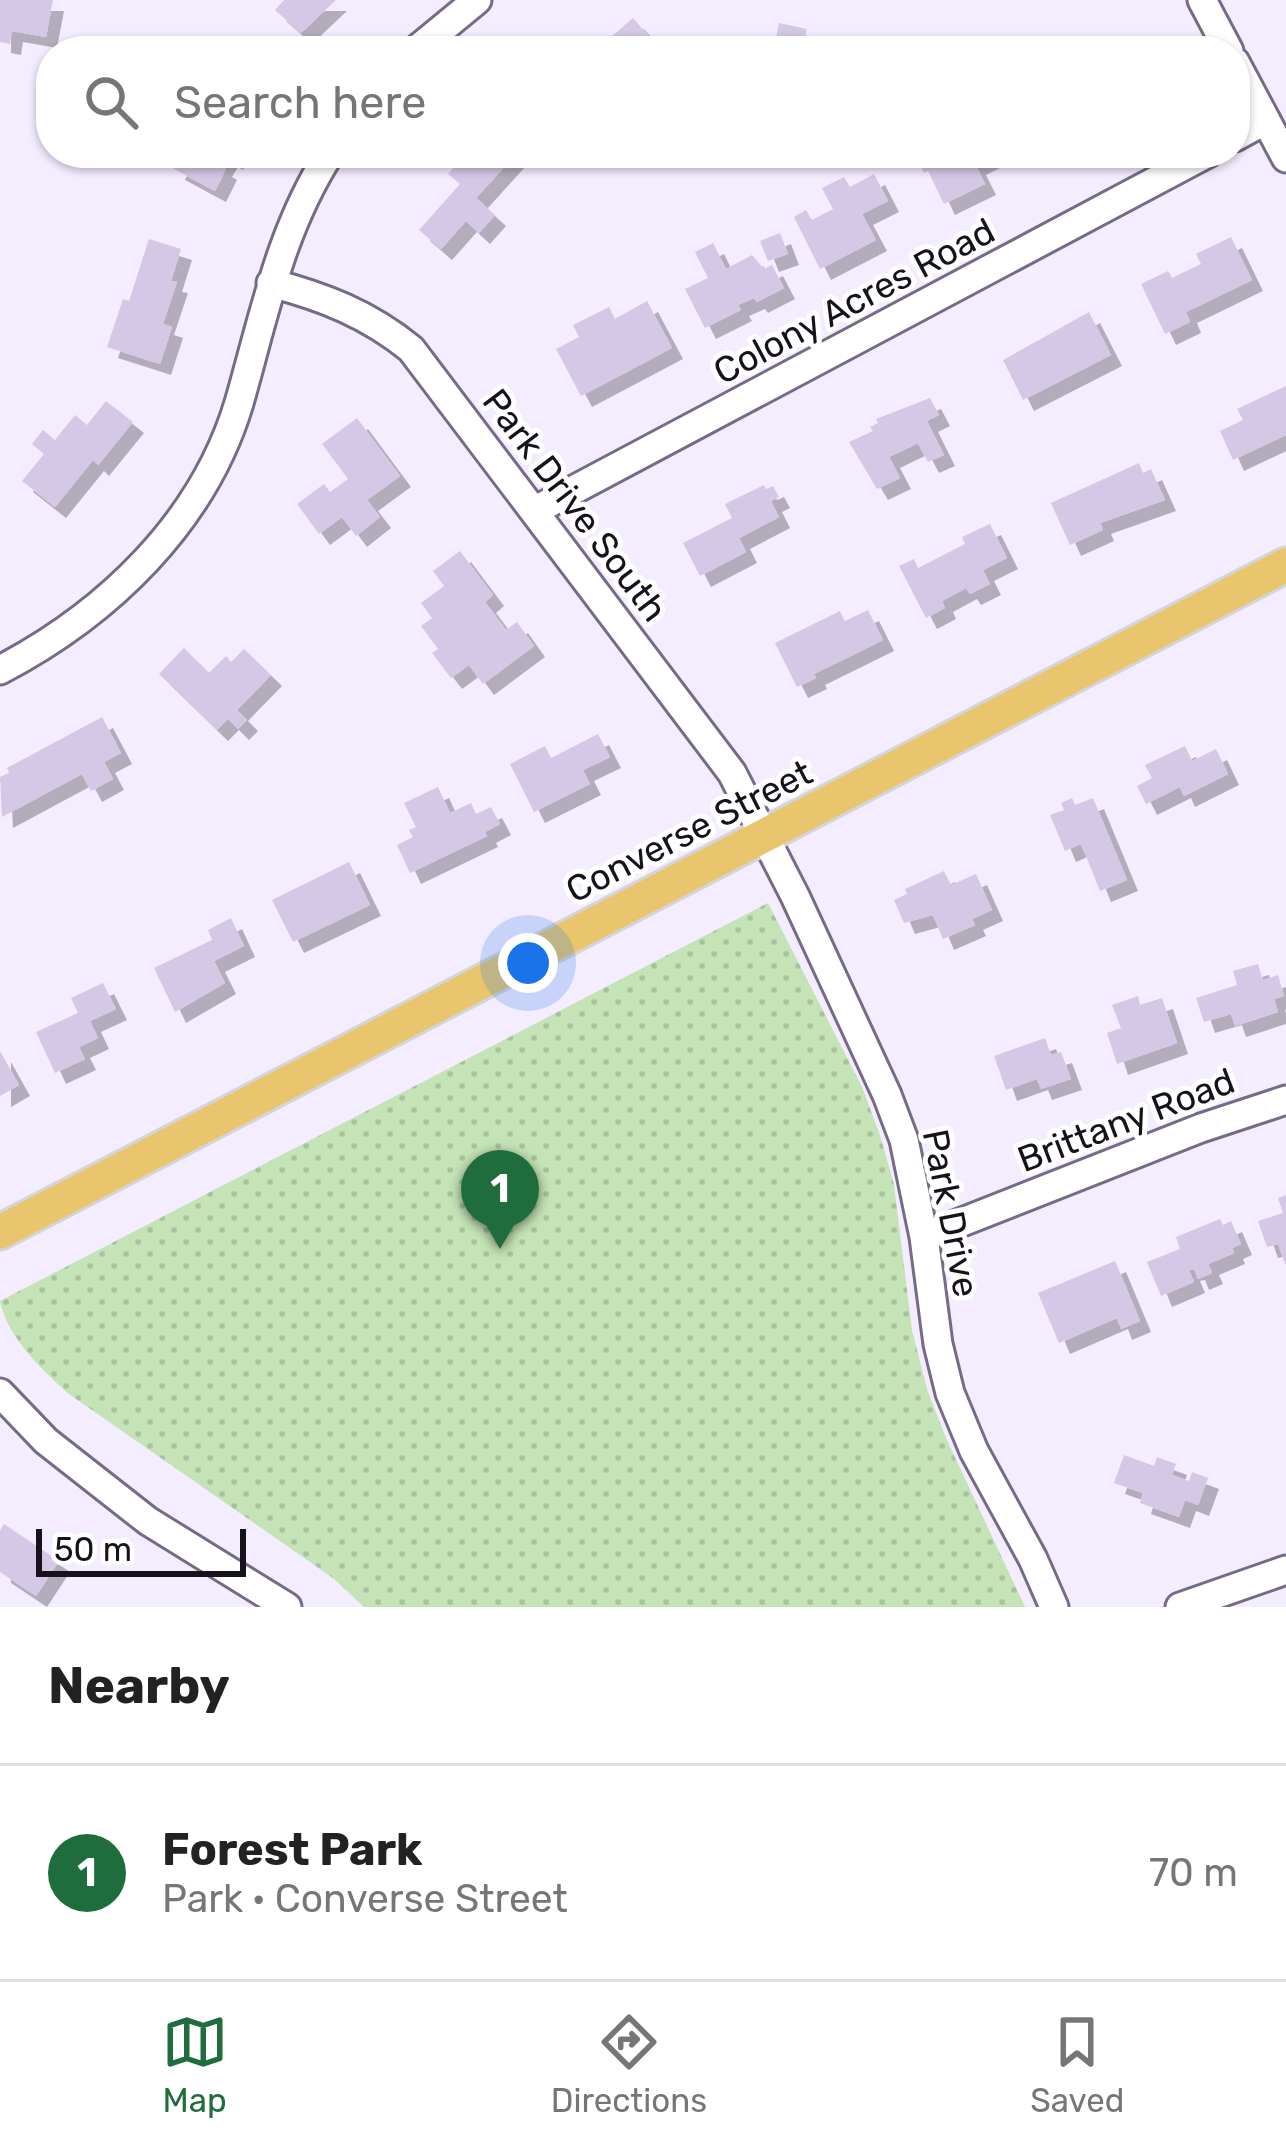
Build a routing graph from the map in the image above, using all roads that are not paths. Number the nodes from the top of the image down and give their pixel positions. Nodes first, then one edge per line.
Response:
1 (477, 0) edge
2 (1202, 0) edge
3 (433, 36) edge
4 (1221, 36) edge
5 (1250, 90) edge
6 (1266, 120) junction
7 (1250, 129) edge
8 (1286, 158) edge
9 (322, 168) edge
10 (1180, 168) edge
11 (271, 283) junction
12 (534, 511) junction
13 (1286, 565) edge
14 (0, 670) edge
15 (764, 836) junction
16 (1286, 1100) edge
17 (0, 1232) edge
18 (924, 1237) junction
19 (0, 1393) edge
20 (1286, 1570) edge
21 (287, 1607) edge
22 (1054, 1607) edge
23 (1180, 1607) edge

1 - 3 street
2 - 4 street
5 - 6 street
6 - 7 street
6 - 8 street
9 - 11 street
10 - 12 street, Colony Acres Road
11 - 12 street, Park Drive South
11 - 14 street
12 - 15 street, Park Drive South
13 - 15 main road, Converse Street
15 - 17 main road, Converse Street
15 - 18 street, Park Drive
16 - 18 street, Brittany Road
18 - 22 street, Park Drive
19 - 21 street
20 - 23 street

